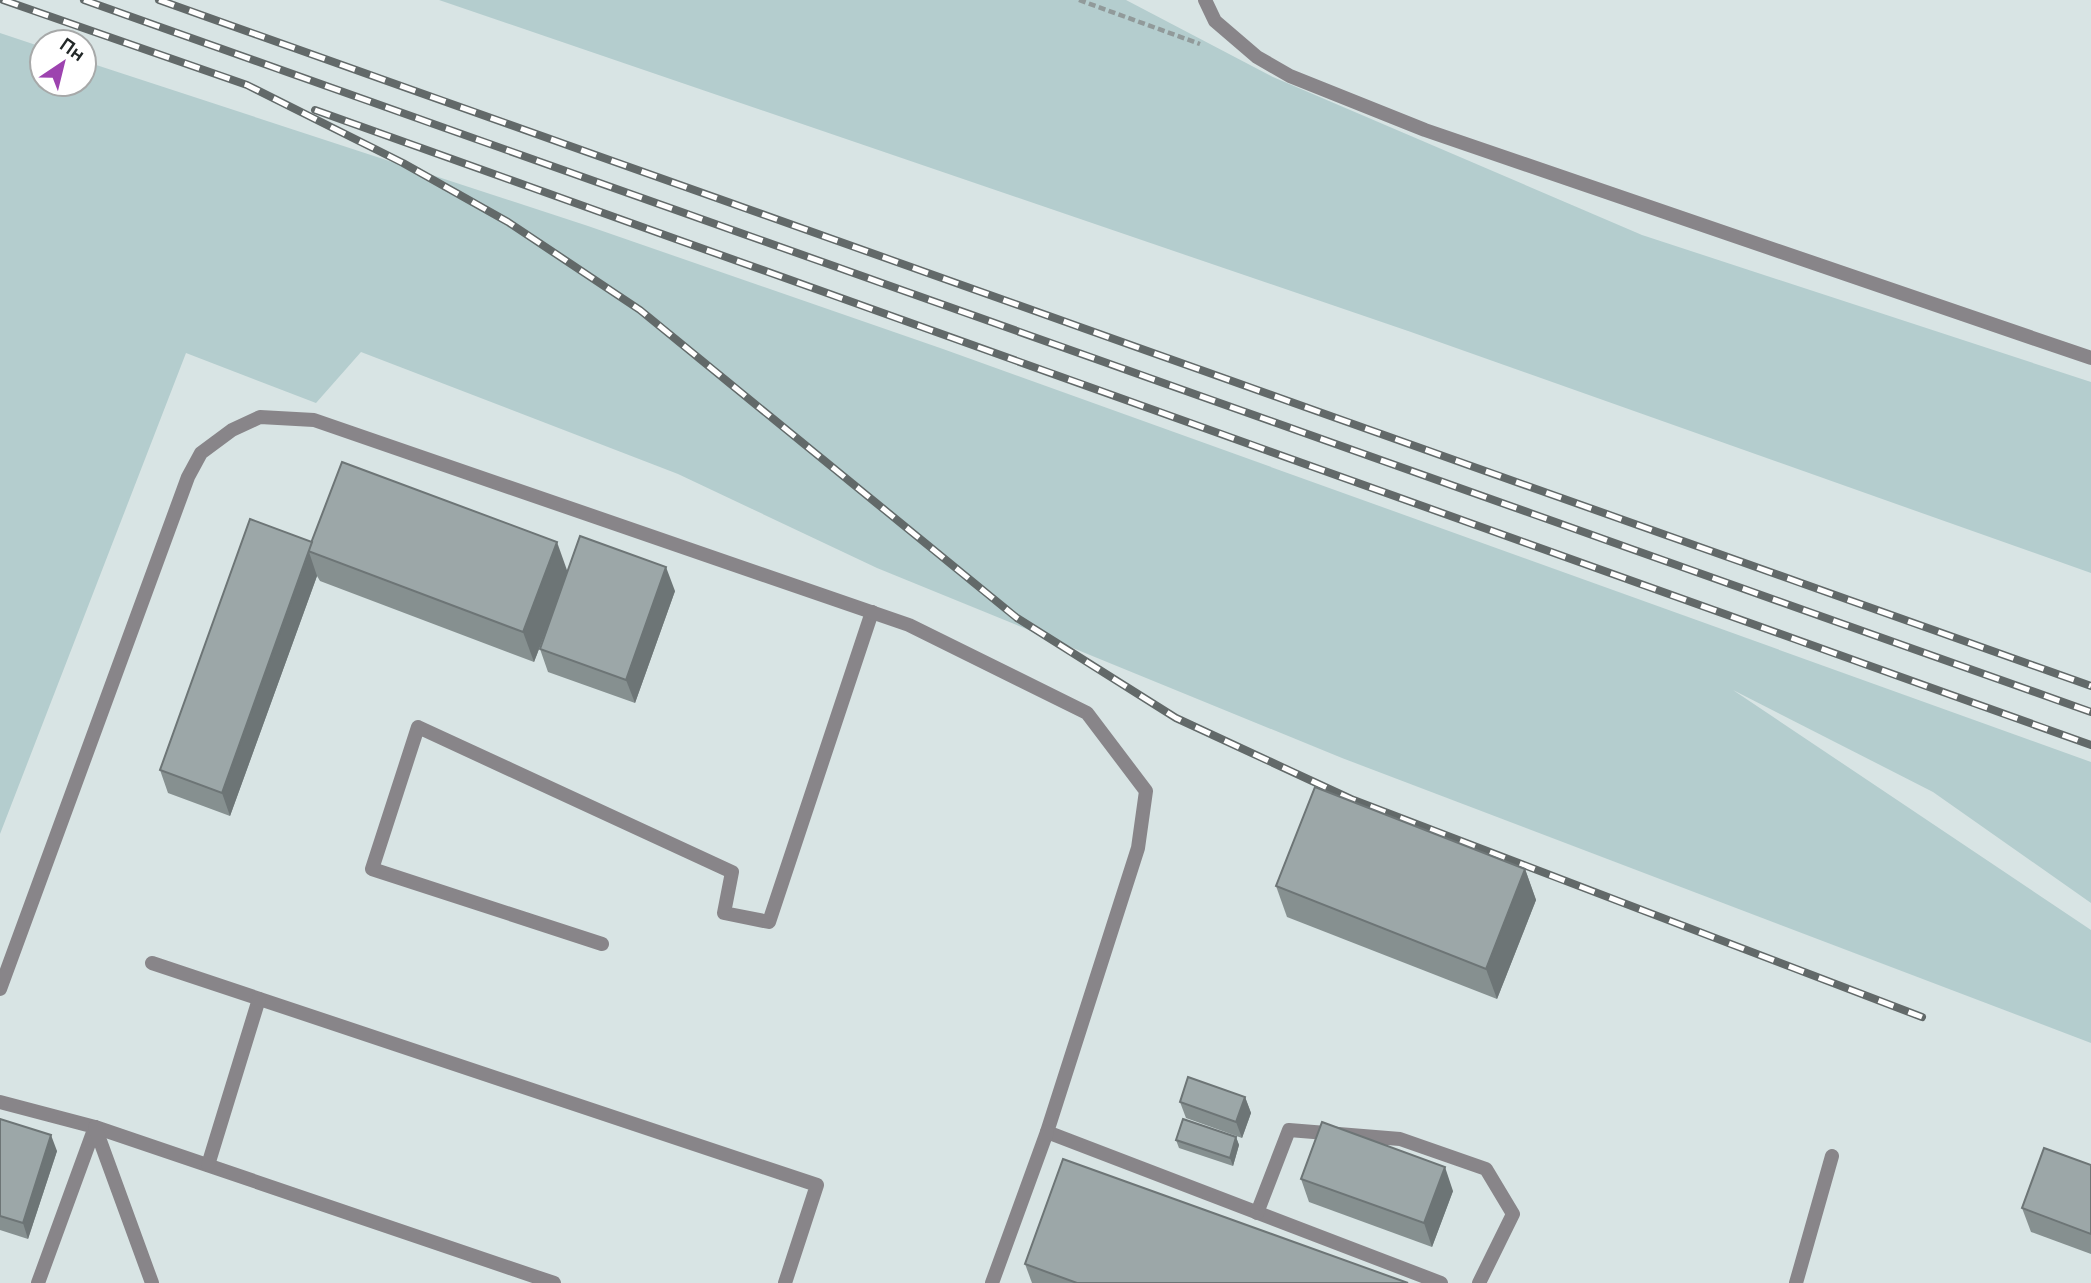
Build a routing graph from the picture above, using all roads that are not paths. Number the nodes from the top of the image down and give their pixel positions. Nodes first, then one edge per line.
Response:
1 (1205, 0) edge
2 (2091, 358) edge
3 (872, 612) junction
4 (602, 944) dead end
5 (152, 963) dead end
6 (0, 989) edge
7 (259, 999) junction
8 (0, 1102) edge
9 (95, 1127) junction
10 (1047, 1132) junction
11 (1832, 1156) dead end
12 (208, 1165) junction
13 (1257, 1213) junction
14 (37, 1283) edge
15 (152, 1283) edge
16 (554, 1283) edge
17 (785, 1283) edge
18 (992, 1283) edge
19 (1441, 1283) edge
20 (1479, 1283) edge
21 (1796, 1283) edge

1 - 2 lane
3 - 4 lane
3 - 6 lane
3 - 10 lane
5 - 7 lane
7 - 12 lane
7 - 17 lane
8 - 9 lane
9 - 12 lane
9 - 14 lane
9 - 15 lane
10 - 13 lane
10 - 18 lane
11 - 21 lane
12 - 16 lane
13 - 19 lane
13 - 20 lane

